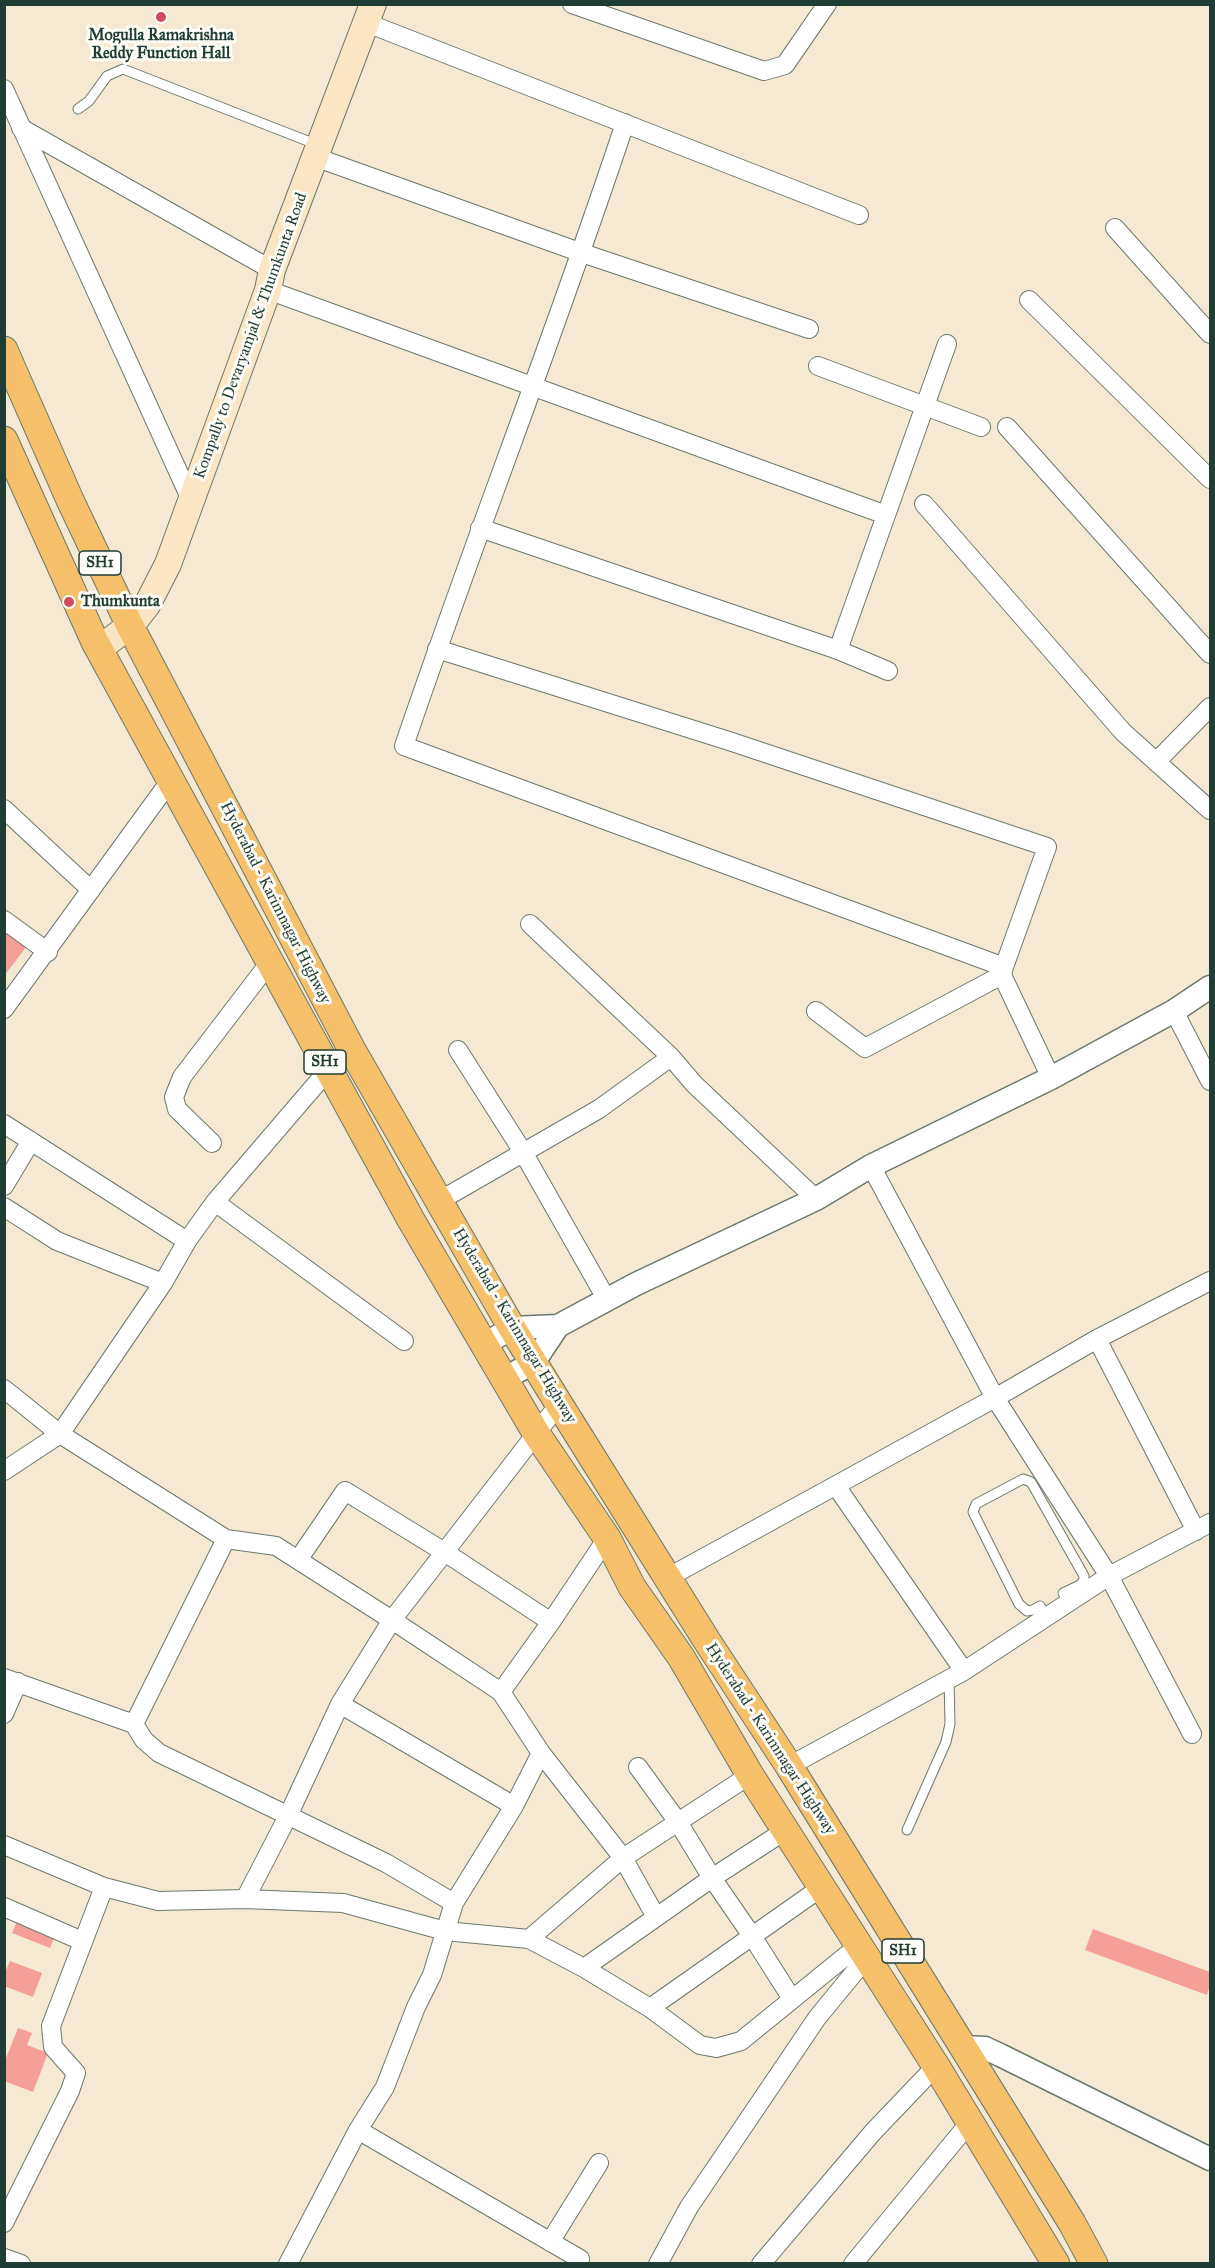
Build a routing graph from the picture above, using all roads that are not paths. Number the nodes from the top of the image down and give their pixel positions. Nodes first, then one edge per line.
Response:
1 (572, 4) edge
2 (827, 4) edge
3 (370, 14) edge
4 (4, 89) edge
5 (78, 109) dead end
6 (625, 123) junction
7 (21, 128) junction
8 (317, 151) junction
9 (859, 215) dead end
10 (1115, 228) dead end
11 (582, 253) junction
12 (270, 280) junction
13 (1029, 300) dead end
14 (809, 329) dead end
15 (1210, 334) edge
16 (947, 344) dead end
17 (4, 350) edge
18 (818, 366) dead end
19 (531, 387) junction
20 (925, 406) junction
21 (981, 427) dead end
22 (1007, 427) dead end
23 (4, 440) edge
24 (1210, 479) edge
25 (192, 502) junction
26 (924, 504) dead end
27 (886, 515) junction
28 (480, 528) junction
29 (130, 626) junction
30 (99, 649) junction
31 (437, 649) junction
32 (838, 650) junction
33 (1210, 654) edge
34 (888, 671) dead end
35 (1210, 707) edge
36 (1156, 762) junction
37 (170, 782) junction
38 (4, 809) edge
39 (1210, 810) edge
40 (91, 890) junction
41 (4, 920) edge
42 (530, 924) dead end
43 (48, 952) junction
44 (270, 962) junction
45 (1003, 971) junction
46 (1210, 987) edge
47 (4, 1009) edge
48 (816, 1011) dead end
49 (1174, 1011) junction
50 (458, 1050) dead end
51 (671, 1057) junction
52 (329, 1069) junction
53 (1051, 1078) junction
54 (1210, 1081) edge
55 (4, 1124) edge
56 (31, 1141) junction
57 (212, 1143) dead end
58 (523, 1152) junction
59 (871, 1166) junction
60 (4, 1186) edge
61 (816, 1198) junction
62 (440, 1201) junction
63 (215, 1202) junction
64 (4, 1207) edge
65 (188, 1241) junction
66 (1210, 1281) edge
67 (163, 1283) junction
68 (606, 1300) junction
69 (558, 1326) junction
70 (512, 1328) junction
71 (1097, 1339) junction
72 (404, 1341) dead end
73 (483, 1345) junction
74 (534, 1362) junction
75 (504, 1379) junction
76 (4, 1389) edge
77 (995, 1398) junction
78 (559, 1404) junction
79 (536, 1433) junction
80 (60, 1434) junction
81 (4, 1471) edge
82 (836, 1486) junction
83 (1203, 1527) edge
84 (607, 1538) junction
85 (226, 1539) junction
86 (446, 1553) junction
87 (298, 1560) junction
88 (1109, 1576) junction
89 (667, 1578) junction
90 (1068, 1603) junction
91 (1047, 1617) junction
92 (393, 1620) junction
93 (551, 1622) junction
94 (957, 1675) junction
95 (11, 1680) edge
96 (501, 1692) junction
97 (340, 1704) junction
98 (4, 1714) edge
99 (134, 1724) junction
100 (1192, 1734) dead end
101 (541, 1754) junction
102 (789, 1766) junction
103 (638, 1767) dead end
104 (750, 1775) junction
105 (514, 1806) junction
106 (288, 1815) junction
107 (678, 1822) junction
108 (786, 1830) junction
109 (907, 1830) dead end
110 (4, 1845) edge
111 (623, 1858) junction
112 (712, 1878) junction
113 (104, 1887) junction
114 (822, 1887) junction
115 (245, 1899) junction
116 (454, 1903) junction
117 (4, 1907) edge
118 (656, 1917) junction
119 (445, 1931) junction
120 (752, 1936) junction
121 (529, 1939) junction
122 (82, 1941) junction
123 (863, 1952) junction
124 (584, 1968) junction
125 (792, 1999) junction
126 (650, 2008) junction
127 (962, 2047) junction
128 (936, 2066) junction
129 (970, 2122) junction
130 (358, 2130) junction
131 (1210, 2159) edge
132 (599, 2163) dead end
133 (4, 2223) edge
134 (550, 2242) junction
135 (4, 2258) edge
136 (580, 2259) dead end
137 (290, 2263) edge
138 (21, 2264) edge
139 (658, 2264) edge
140 (761, 2264) edge
141 (853, 2264) edge
142 (1056, 2264) edge
143 (1094, 2264) edge

1 - 2 street
3 - 6 street
3 - 8 main road, Kompally to Devaryamjal & Thumkunta Road
4 - 7 street
5 - 8 lane
6 - 9 street
6 - 11 street
7 - 12 street
7 - 25 street
8 - 11 street
8 - 12 main road, Kompally to Devaryamjal & Thumkunta Road
10 - 15 street
11 - 14 street
11 - 19 street
12 - 19 street
12 - 25 main road, Kompally to Devaryamjal & Thumkunta Road
13 - 24 street
16 - 20 street
17 - 29 main road, Hyderabad - Karimnagar Highway / SH1
18 - 20 street
19 - 27 street
19 - 28 street
20 - 21 street
20 - 27 street
22 - 33 street
23 - 30 main road, Hyderabad - Karimnagar Highway / SH1
25 - 29 main road, Kompally to Devaryamjal & Thumkunta Road
26 - 36 street
27 - 32 street
28 - 31 street
28 - 32 street
29 - 30 main road, Kompally to Devaryamjal & Thumkunta Road
29 - 62 main road, Hyderabad - Karimnagar Highway / SH1
30 - 37 main road, Hyderabad - Karimnagar Highway / SH1
31 - 45 street
31 - 45 street
32 - 34 street
35 - 36 street
36 - 39 street
37 - 40 street
37 - 44 main road, Hyderabad - Karimnagar Highway / SH1
38 - 40 street
40 - 43 street
41 - 43 street
42 - 51 street
43 - 47 street
44 - 52 main road, Hyderabad - Karimnagar Highway / SH1
44 - 57 street
45 - 48 street
45 - 53 street
46 - 49 street
49 - 53 street
49 - 54 street
50 - 58 street
51 - 58 street
51 - 61 street
52 - 63 street
52 - 73 main road, Hyderabad - Karimnagar Highway / SH1
53 - 59 street
55 - 56 street
56 - 60 street
56 - 65 street
58 - 62 street
58 - 68 street
59 - 61 street
59 - 77 street
61 - 68 street
62 - 70 main road, Hyderabad - Karimnagar Highway / SH1
63 - 65 street
63 - 72 street
64 - 67 street
65 - 67 street
66 - 71 street
67 - 80 street
68 - 69 street
69 - 70 street
69 - 74 street
70 - 73 street
70 - 74 main road, Hyderabad - Karimnagar Highway / SH1
71 - 77 street
71 - 83 street
73 - 75 main road, Hyderabad - Karimnagar Highway / SH1
74 - 75 street
74 - 78 main road, Hyderabad - Karimnagar Highway / SH1
75 - 79 main road, Hyderabad - Karimnagar Highway / SH1
76 - 80 street
77 - 82 street
77 - 88 street
78 - 79 street
78 - 89 main road, Hyderabad - Karimnagar Highway / SH1
79 - 84 main road, Hyderabad - Karimnagar Highway / SH1
79 - 86 street
80 - 81 street
80 - 85 street
82 - 89 street
82 - 94 street
83 - 88 street
84 - 93 street
84 - 104 main road, Hyderabad - Karimnagar Highway / SH1
85 - 87 street
85 - 99 street
86 - 87 street
86 - 92 street
86 - 93 street
87 - 92 street
88 - 90 street
88 - 100 street
89 - 102 main road, Hyderabad - Karimnagar Highway / SH1
90 - 91 street
90 - 91 lane
91 - 94 street
92 - 96 street
92 - 97 street
93 - 96 street
94 - 102 street
94 - 109 lane
95 - 98 street
95 - 99 street
96 - 101 street
97 - 105 street
97 - 106 street
99 - 106 street
101 - 105 street
101 - 111 street
102 - 127 main road, Hyderabad - Karimnagar Highway / SH1
103 - 107 street
104 - 107 street
104 - 108 main road, Hyderabad - Karimnagar Highway / SH1
105 - 116 street
106 - 115 street
106 - 116 street
107 - 111 street
107 - 112 street
108 - 112 street
108 - 114 main road, Hyderabad - Karimnagar Highway / SH1
110 - 113 street
111 - 118 street
111 - 121 street
112 - 118 street
112 - 120 street
113 - 115 street
113 - 122 street
114 - 120 street
114 - 123 main road, Hyderabad - Karimnagar Highway / SH1
115 - 119 street
116 - 119 street
117 - 122 street
118 - 124 street
119 - 121 street
119 - 130 street
120 - 125 street
120 - 126 street
121 - 124 street
122 - 133 street
123 - 125 street
123 - 128 main road, Hyderabad - Karimnagar Highway / SH1
123 - 139 street
124 - 126 street
125 - 126 street
127 - 131 street
127 - 143 main road, Hyderabad - Karimnagar Highway / SH1
128 - 129 main road, Hyderabad - Karimnagar Highway / SH1
128 - 140 street
129 - 141 street
129 - 142 main road, Hyderabad - Karimnagar Highway / SH1
130 - 134 street
130 - 137 street
132 - 134 street
134 - 136 street
135 - 138 street

